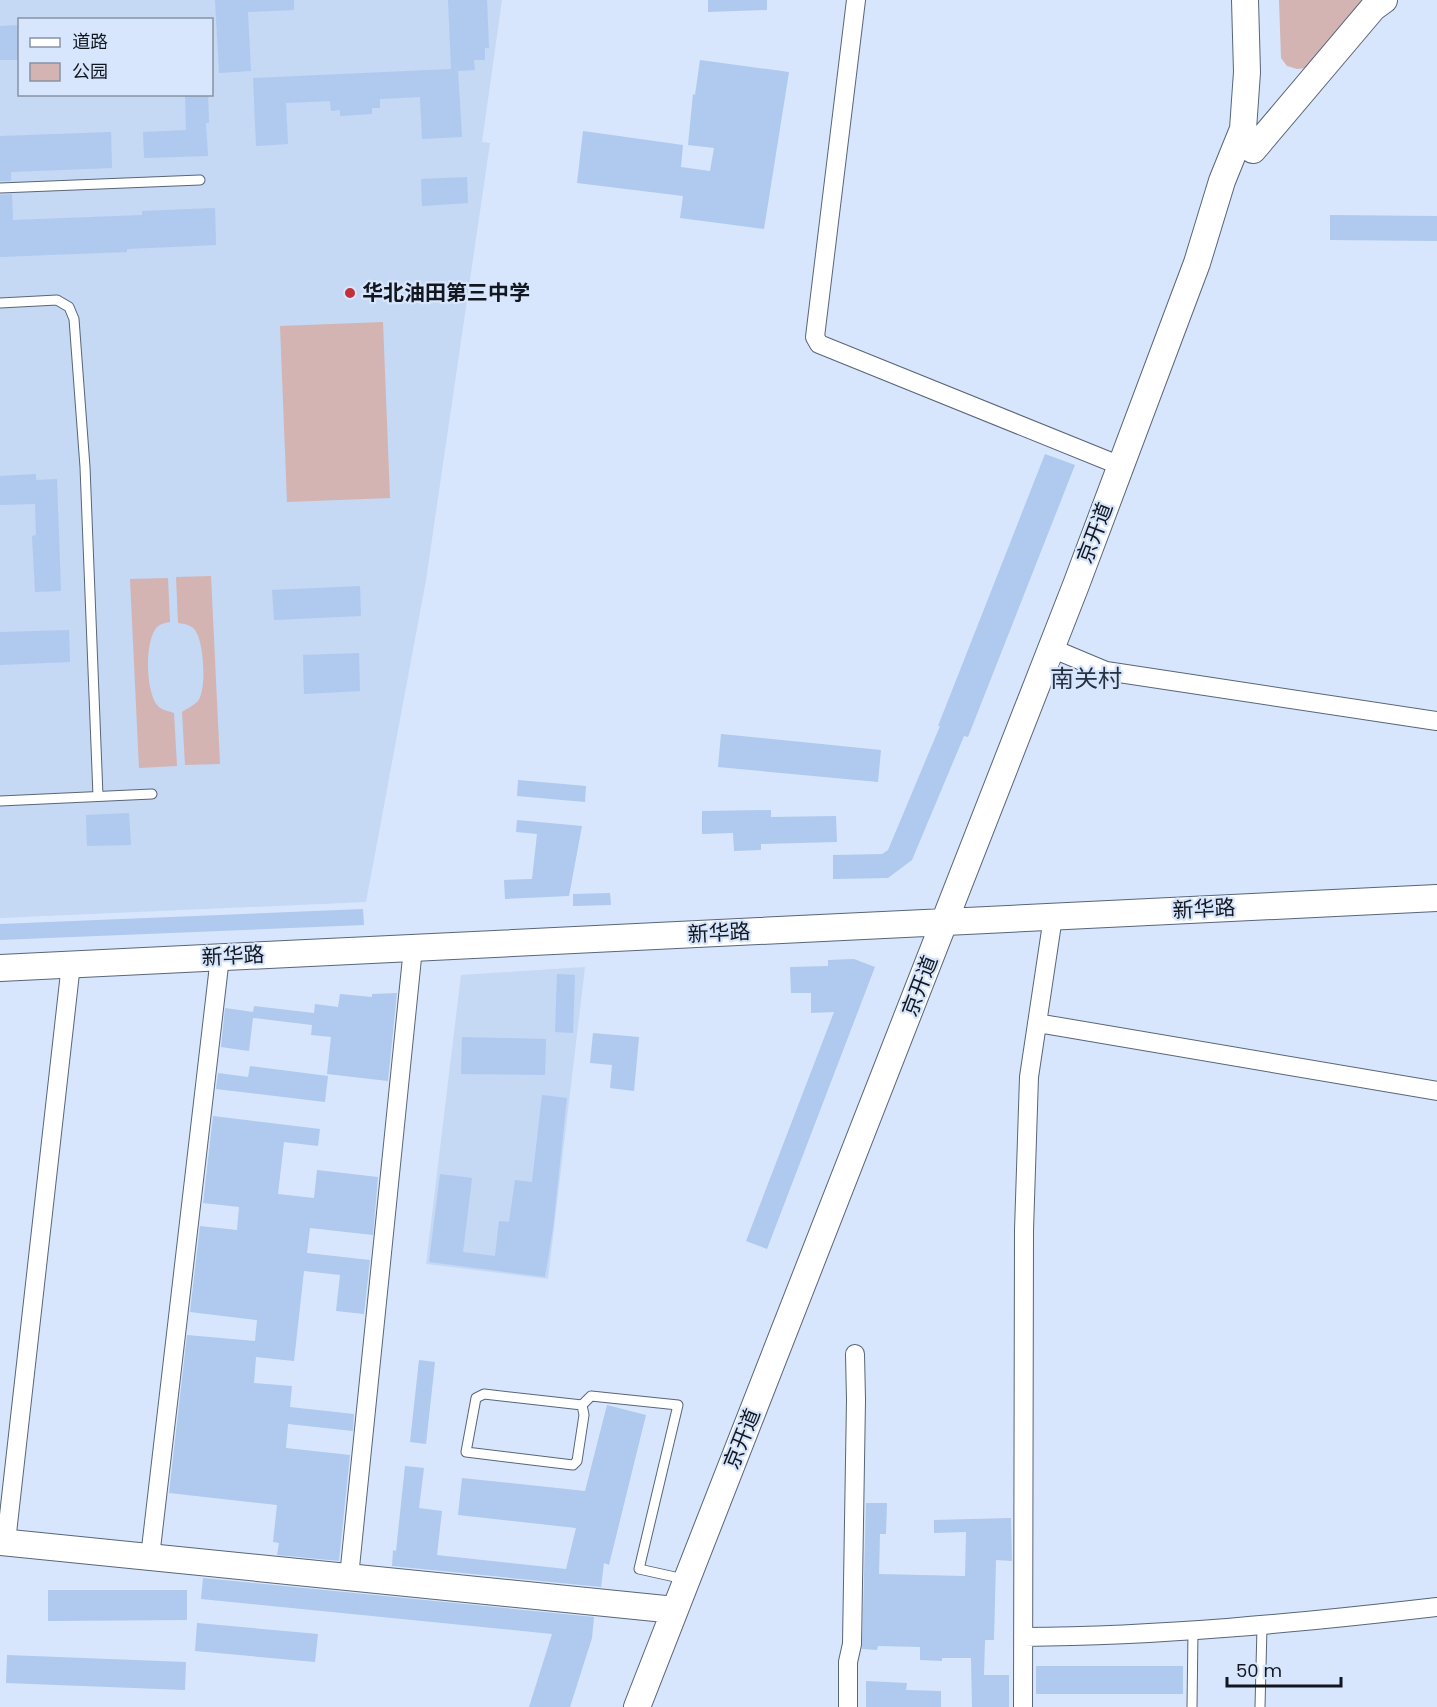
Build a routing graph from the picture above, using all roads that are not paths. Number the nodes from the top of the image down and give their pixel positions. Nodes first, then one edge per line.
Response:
1 (856, 0) edge
2 (1245, 0) edge
3 (1262, 0) edge
4 (1384, 0) edge
5 (1253, 150) junction
6 (200, 180) dead end
7 (0, 188) edge
8 (1197, 263) junction
9 (0, 303) edge
10 (1121, 466) junction
11 (1051, 648) junction
12 (1437, 722) edge
13 (152, 794) dead end
14 (98, 796) junction
15 (0, 801) edge
16 (1437, 898) edge
17 (1053, 917) junction
18 (945, 922) junction
19 (413, 948) junction
20 (220, 957) junction
21 (71, 964) junction
22 (0, 968) edge
23 (1037, 1023) junction
24 (1437, 1091) edge
25 (855, 1354) dead end
26 (582, 1405) junction
27 (3, 1542) edge
28 (150, 1557) junction
29 (349, 1577) junction
30 (687, 1580) junction
31 (1437, 1607) edge
32 (675, 1610) junction
33 (1262, 1627) junction
34 (1194, 1630) junction
35 (1023, 1638) junction
36 (637, 1707) edge
37 (848, 1707) edge
38 (1023, 1707) edge
39 (1192, 1707) edge
40 (1260, 1707) edge

1 - 10 street
2 - 8 main road
3 - 5 main road
4 - 5 main road
5 - 8 main road
6 - 7 lane
8 - 10 main road, 京开道
9 - 14 lane
10 - 11 main road, 京开道
11 - 12 street
11 - 18 main road, 京开道
13 - 14 lane
14 - 15 lane
16 - 17 main road, 新华路
17 - 18 main road, 新华路
17 - 23 street
18 - 19 main road, 新华路
18 - 30 main road, 京开道
19 - 20 main road, 新华路
19 - 29 street
20 - 21 main road, 新华路
20 - 28 street
21 - 22 main road, 新华路
21 - 27 street
23 - 24 street
23 - 35 street
25 - 37 street
26 - 26 lane
26 - 30 lane
27 - 28 main road
28 - 29 main road
29 - 32 main road
30 - 32 main road, 京开道
31 - 33 street
32 - 36 main road, 京开道
33 - 34 street
33 - 40 lane
34 - 35 street
34 - 39 lane
35 - 38 street

